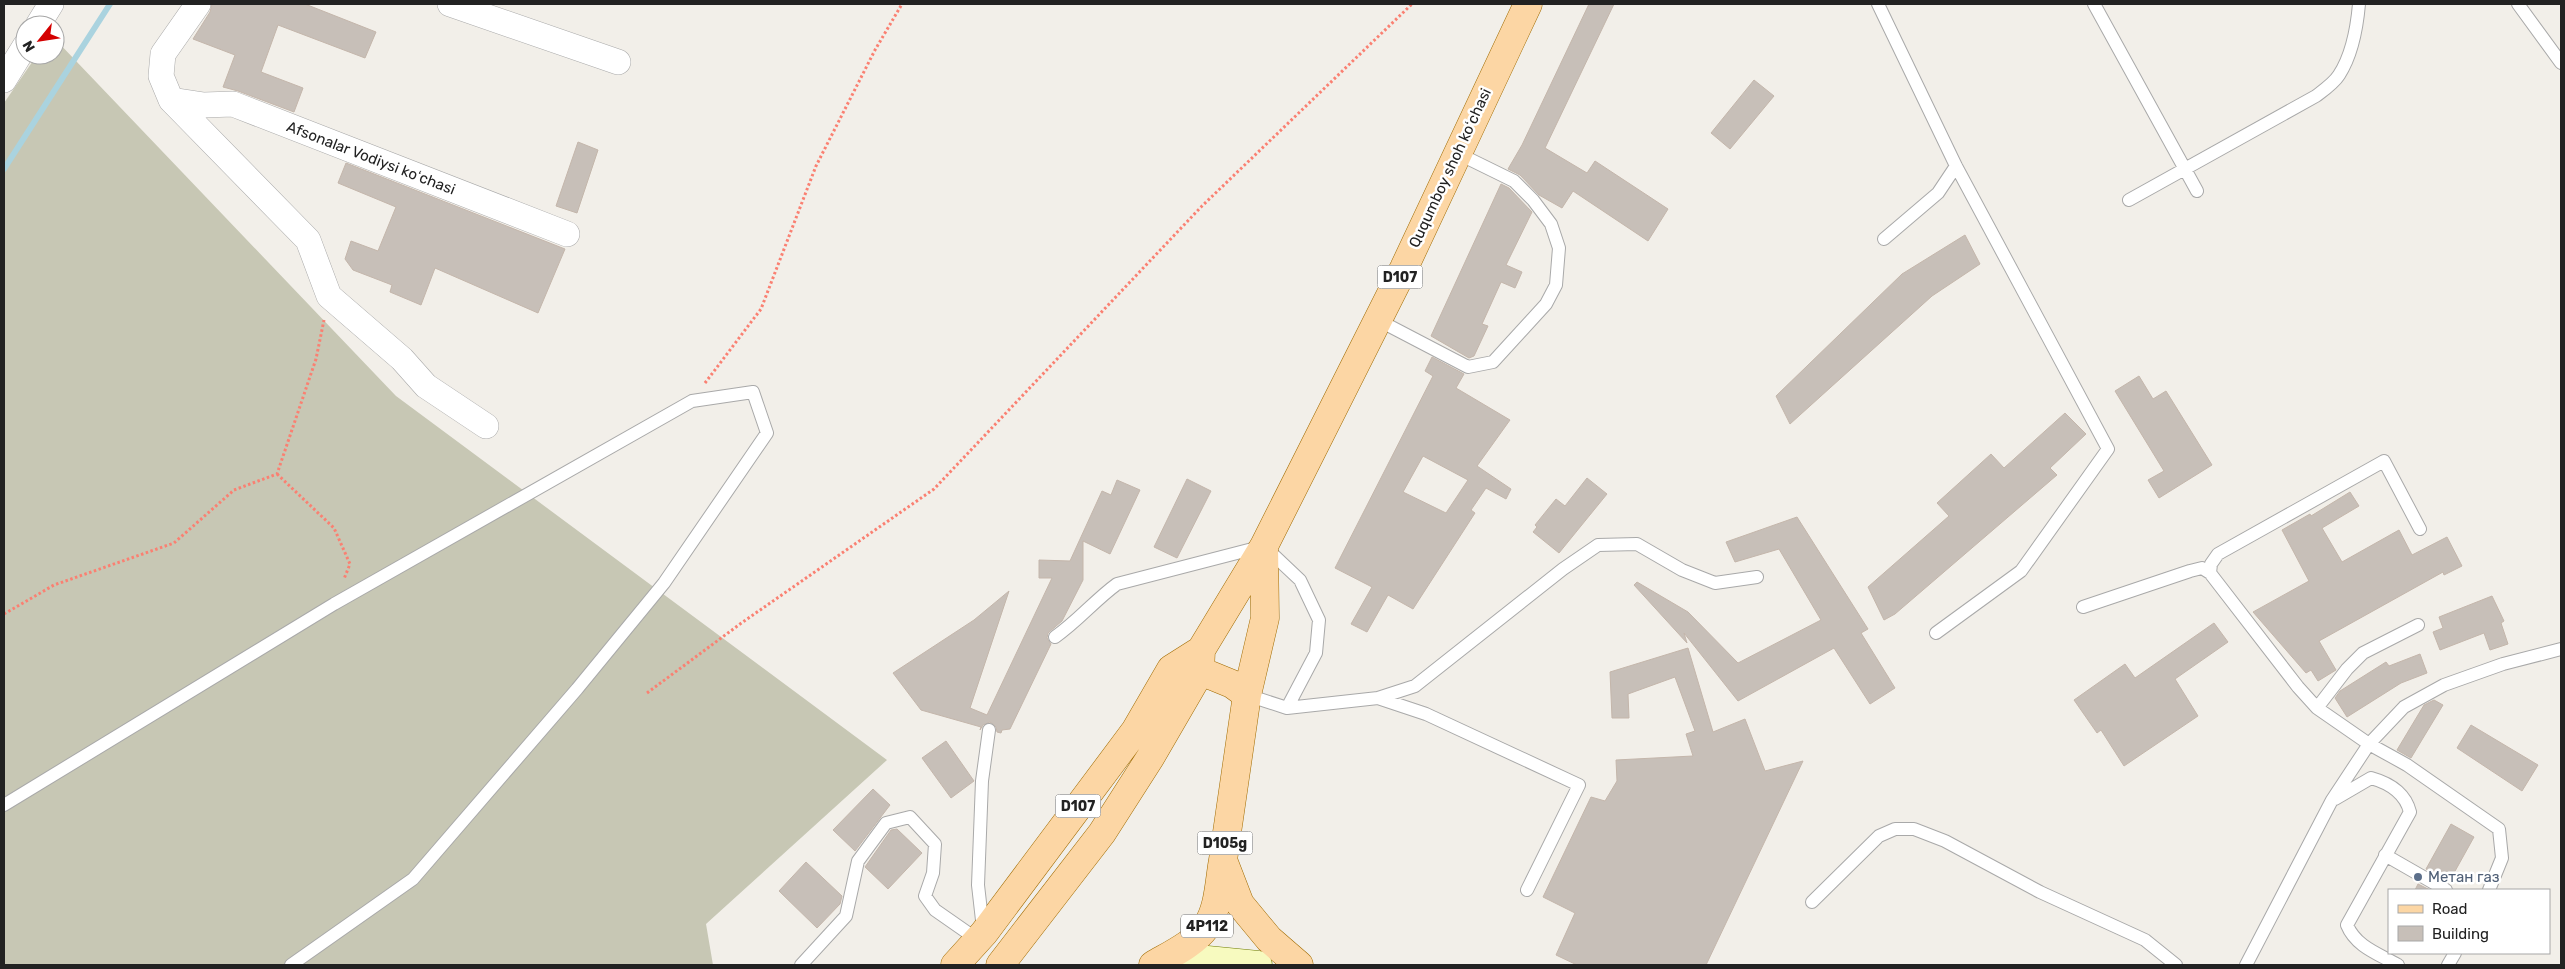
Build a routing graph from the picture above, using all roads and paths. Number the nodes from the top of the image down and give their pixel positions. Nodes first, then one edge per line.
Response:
1 (51, 4) edge
2 (198, 4) edge
3 (902, 4) edge
4 (1412, 4) edge
5 (1528, 4) edge
6 (1878, 4) edge
7 (2094, 4) edge
8 (2359, 4) edge
9 (2518, 4) edge
10 (465, 6) edge
11 (44, 15) edge
12 (15, 62) edge
13 (618, 62) dead end
14 (2561, 63) edge
15 (4, 80) edge
16 (171, 100) junction
17 (1457, 153) junction
18 (1956, 166) junction
19 (2184, 169) junction
20 (2197, 192) dead end
21 (2129, 200) dead end
22 (567, 234) dead end
23 (1884, 239) dead end
24 (329, 296) junction
25 (1378, 320) junction
26 (692, 401) junction
27 (486, 426) dead end
28 (277, 474) junction
29 (2420, 529) dead end
30 (1264, 546) junction
31 (2210, 574) junction
32 (1757, 577) dead end
33 (334, 604) junction
34 (2083, 607) dead end
35 (4, 614) edge
36 (2418, 625) dead end
37 (1936, 633) dead end
38 (1055, 636) dead end
39 (2561, 649) edge
40 (1197, 656) junction
41 (647, 693) dead end
42 (1247, 695) junction
43 (1378, 698) junction
44 (1287, 708) junction
45 (2317, 708) junction
46 (989, 730) dead end
47 (2369, 744) junction
48 (2332, 800) junction
49 (4, 806) edge
50 (2386, 855) junction
51 (1223, 860) junction
52 (2444, 889) edge
53 (2489, 889) edge
54 (1527, 890) dead end
55 (1812, 902) dead end
56 (979, 938) junction
57 (2454, 954) edge
58 (291, 965) edge
59 (800, 965) edge
60 (940, 965) edge
61 (955, 965) edge
62 (1000, 965) edge
63 (1153, 965) edge
64 (1171, 965) edge
65 (1258, 965) edge
66 (1299, 965) edge
67 (2176, 965) edge
68 (2246, 965) edge
69 (2398, 965) edge
70 (2448, 965) edge

1 - 11 street
2 - 16 street
3 - 26 path
4 - 41 path
5 - 17 main road, Ququmboy shoh koʻchasi / D107
6 - 18 lane
7 - 19 lane
8 - 19 lane
9 - 14 lane
10 - 13 street
12 - 15 street
16 - 22 street, Afsonalar Vodiysi koʻchasi
16 - 24 street
17 - 25 main road, Ququmboy shoh koʻchasi / D107
17 - 25 lane
18 - 23 lane
18 - 37 lane
19 - 20 lane
19 - 21 lane
24 - 27 street
24 - 28 path
25 - 30 main road, Ququmboy shoh koʻchasi / D107
26 - 33 lane
26 - 58 lane
28 - 33 path
28 - 35 path
29 - 31 lane
30 - 38 lane
30 - 40 main road, D107
30 - 42 main road, D105g
30 - 44 lane
31 - 34 lane
31 - 45 lane
32 - 43 lane
33 - 49 lane
36 - 45 lane
39 - 47 lane
40 - 42 main road
40 - 56 main road, D107
40 - 62 main road, D107
42 - 44 lane
42 - 51 main road, D105g
43 - 44 lane
43 - 54 lane
45 - 47 lane
46 - 56 lane
47 - 48 lane
47 - 53 lane
48 - 50 lane
48 - 68 lane
50 - 52 lane
50 - 69 lane
51 - 63 main road, 4P112
51 - 66 main road, D105g
55 - 67 lane
56 - 59 lane
56 - 60 main road
56 - 61 main road, D107
57 - 70 lane
64 - 65 main road

